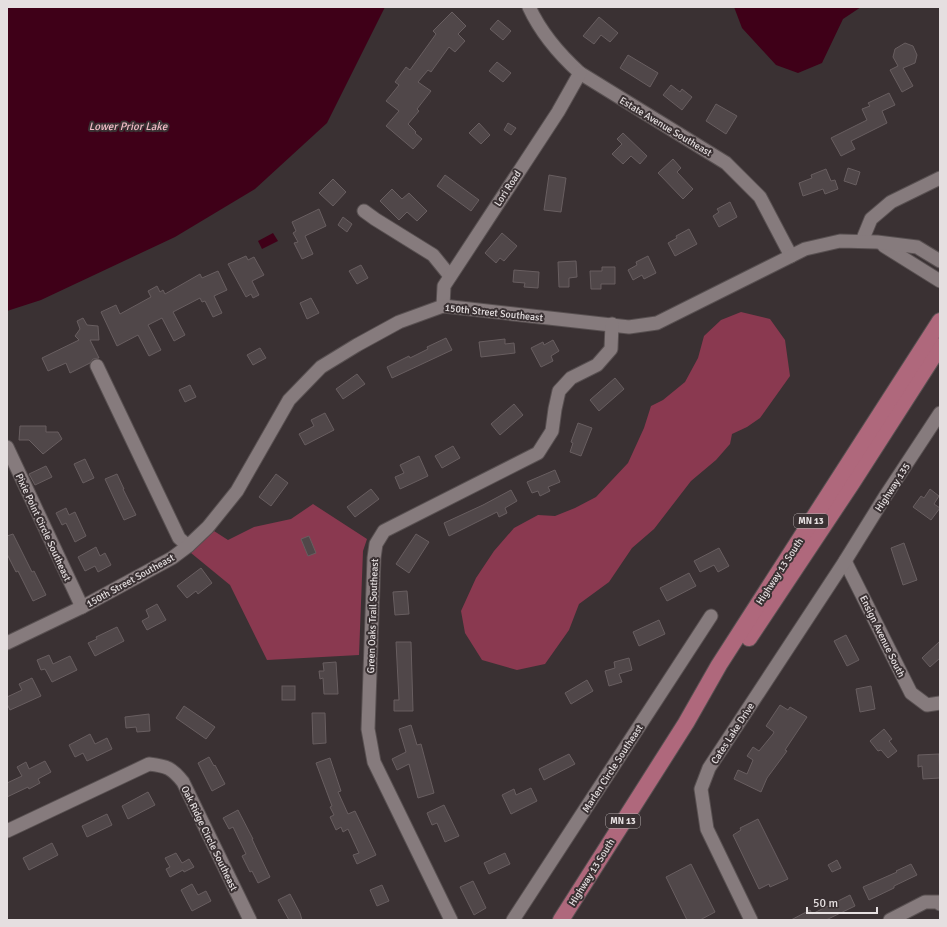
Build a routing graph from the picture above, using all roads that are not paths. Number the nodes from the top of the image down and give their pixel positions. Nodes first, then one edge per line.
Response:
1 (529, 7) edge
2 (580, 73) junction
3 (940, 178) edge
4 (364, 211) dead end
5 (862, 241) junction
6 (877, 242) junction
7 (791, 256) junction
8 (940, 261) edge
9 (450, 276) junction
10 (940, 281) edge
11 (443, 306) junction
12 (940, 321) edge
13 (612, 324) junction
14 (940, 346) edge
15 (96, 366) dead end
16 (940, 413) edge
17 (7, 447) edge
18 (188, 546) junction
19 (845, 561) junction
20 (82, 607) junction
21 (711, 616) dead end
22 (7, 643) edge
23 (940, 703) edge
24 (686, 723) junction
25 (7, 831) edge
26 (940, 904) edge
27 (250, 920) edge
28 (451, 920) edge
29 (513, 920) edge
30 (561, 920) edge
31 (751, 920) edge
32 (890, 920) edge

1 - 2 street, Estate Avenue Southeast
2 - 7 street, Estate Avenue Southeast
2 - 9 street, Lori Road
3 - 5 street
4 - 9 street
5 - 6 street, 150th Street Southeast
5 - 7 street, 150th Street Southeast
6 - 8 street, 150th Street Southeast
6 - 10 street, 150th Street Southeast
7 - 13 street, 150th Street Southeast
9 - 11 street, Lori Road
11 - 13 street, 150th Street Southeast
11 - 18 street, 150th Street Southeast
12 - 24 main road, Highway 13 South / MN 13
13 - 28 street, Green Oaks Trail Southeast
14 - 24 main road, Highway 13 South / MN 13
15 - 18 street
16 - 19 street, Highway 135
17 - 20 street, Pixie Point Circle Southeast
18 - 20 street, 150th Street Southeast
19 - 23 street, Ensign Avenue South
19 - 31 street, Cates Lake Drive
20 - 22 street, 150th Street Southeast
21 - 29 street, Marlen Circle Southeast
24 - 30 main road, Highway 13 South / MN 13
25 - 27 street, Oak Ridge Circle Southeast
26 - 32 street

